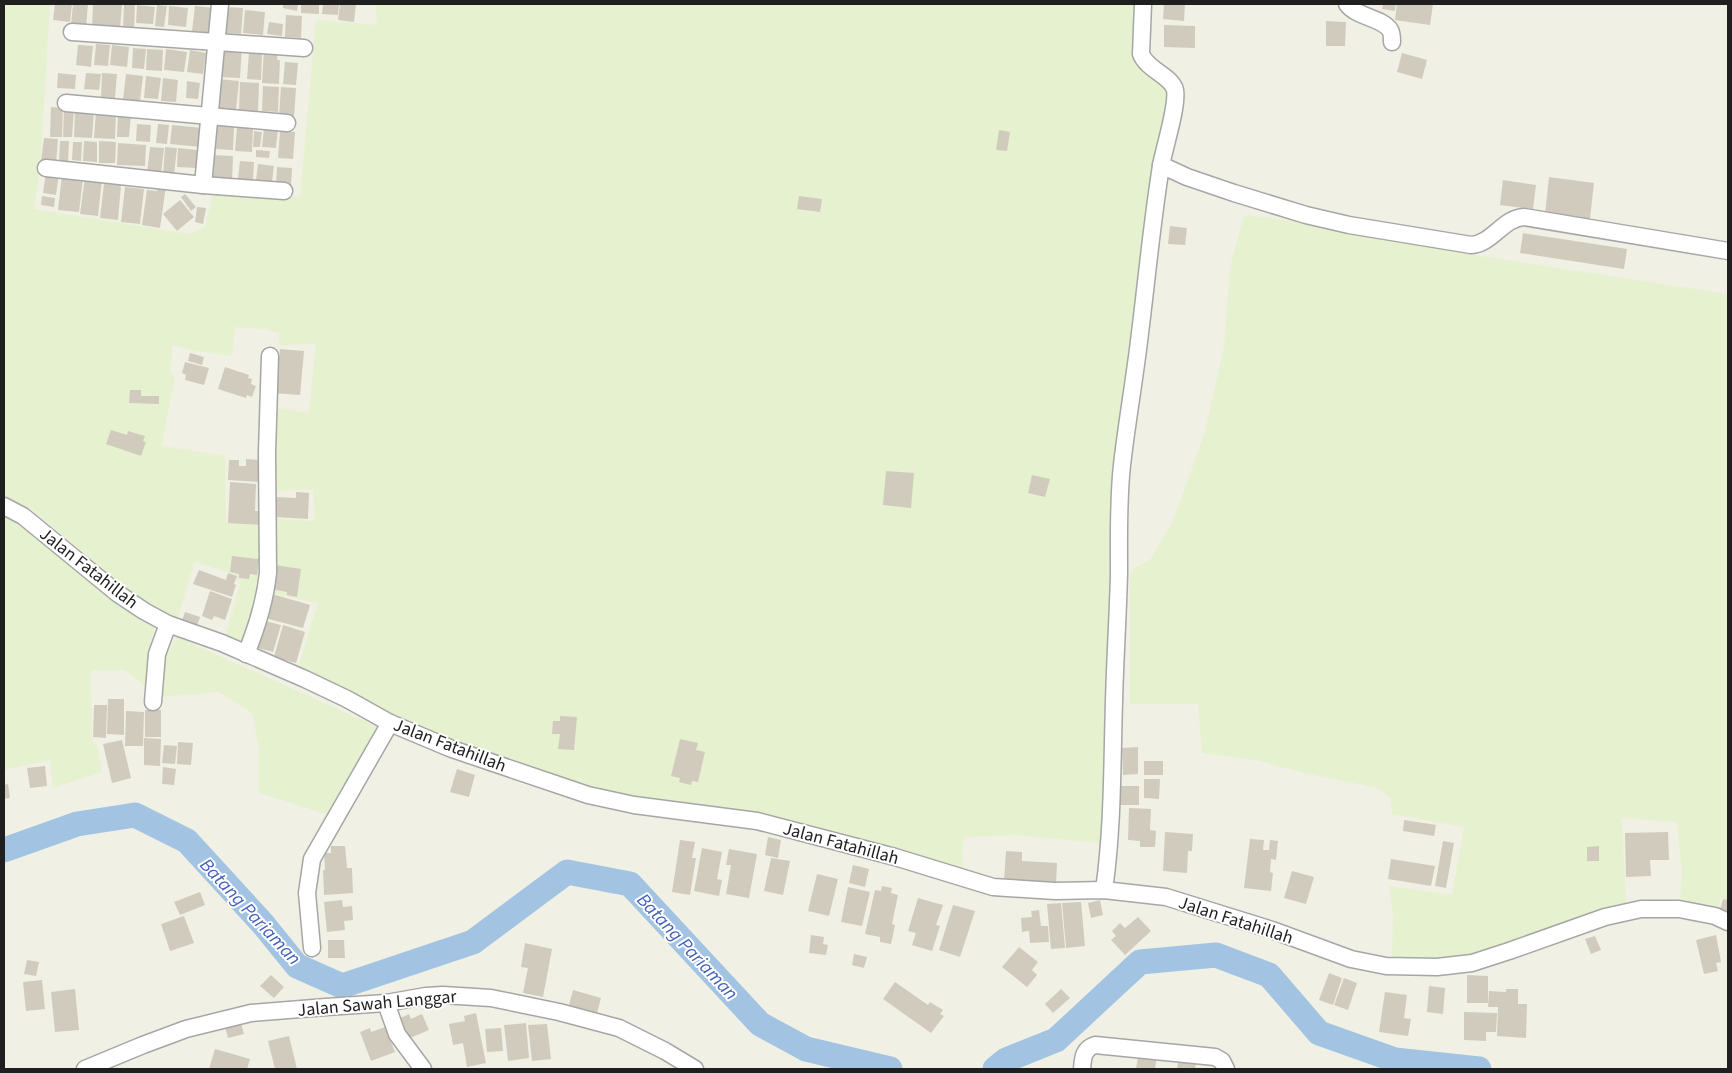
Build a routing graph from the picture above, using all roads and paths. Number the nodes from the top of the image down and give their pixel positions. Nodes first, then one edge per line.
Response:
1 (220, 4) edge
2 (1143, 4) edge
3 (1347, 4) edge
4 (72, 32) dead end
5 (216, 42) junction
6 (1392, 42) dead end
7 (304, 48) dead end
8 (66, 103) dead end
9 (210, 117) junction
10 (288, 123) dead end
11 (1161, 165) junction
12 (46, 168) dead end
13 (203, 185) junction
14 (284, 192) dead end
15 (1728, 251) edge
16 (270, 356) dead end
17 (4, 506) edge
18 (168, 624) junction
19 (246, 654) junction
20 (153, 702) dead end
21 (390, 723) junction
22 (1104, 890) junction
23 (1728, 922) edge
24 (312, 948) dead end
25 (386, 1003) junction
26 (85, 1069) edge
27 (423, 1069) edge
28 (695, 1069) edge
29 (1082, 1069) edge
30 (1226, 1069) edge

1 - 5 street
2 - 11 street
3 - 6 street
4 - 5 street
5 - 7 street
5 - 9 street
8 - 9 street
9 - 10 street
9 - 13 street
11 - 15 street
11 - 22 street
12 - 13 street
13 - 14 street
16 - 19 street
17 - 18 street, Jalan Fatahillah
18 - 19 street, Jalan Fatahillah
18 - 20 street
19 - 21 street, Jalan Fatahillah
21 - 22 street, Jalan Fatahillah
21 - 24 street
22 - 23 street, Jalan Fatahillah
25 - 26 street, Jalan Sawah Langgar
25 - 27 street
25 - 28 street, Jalan Sawah Langgar
29 - 30 street

